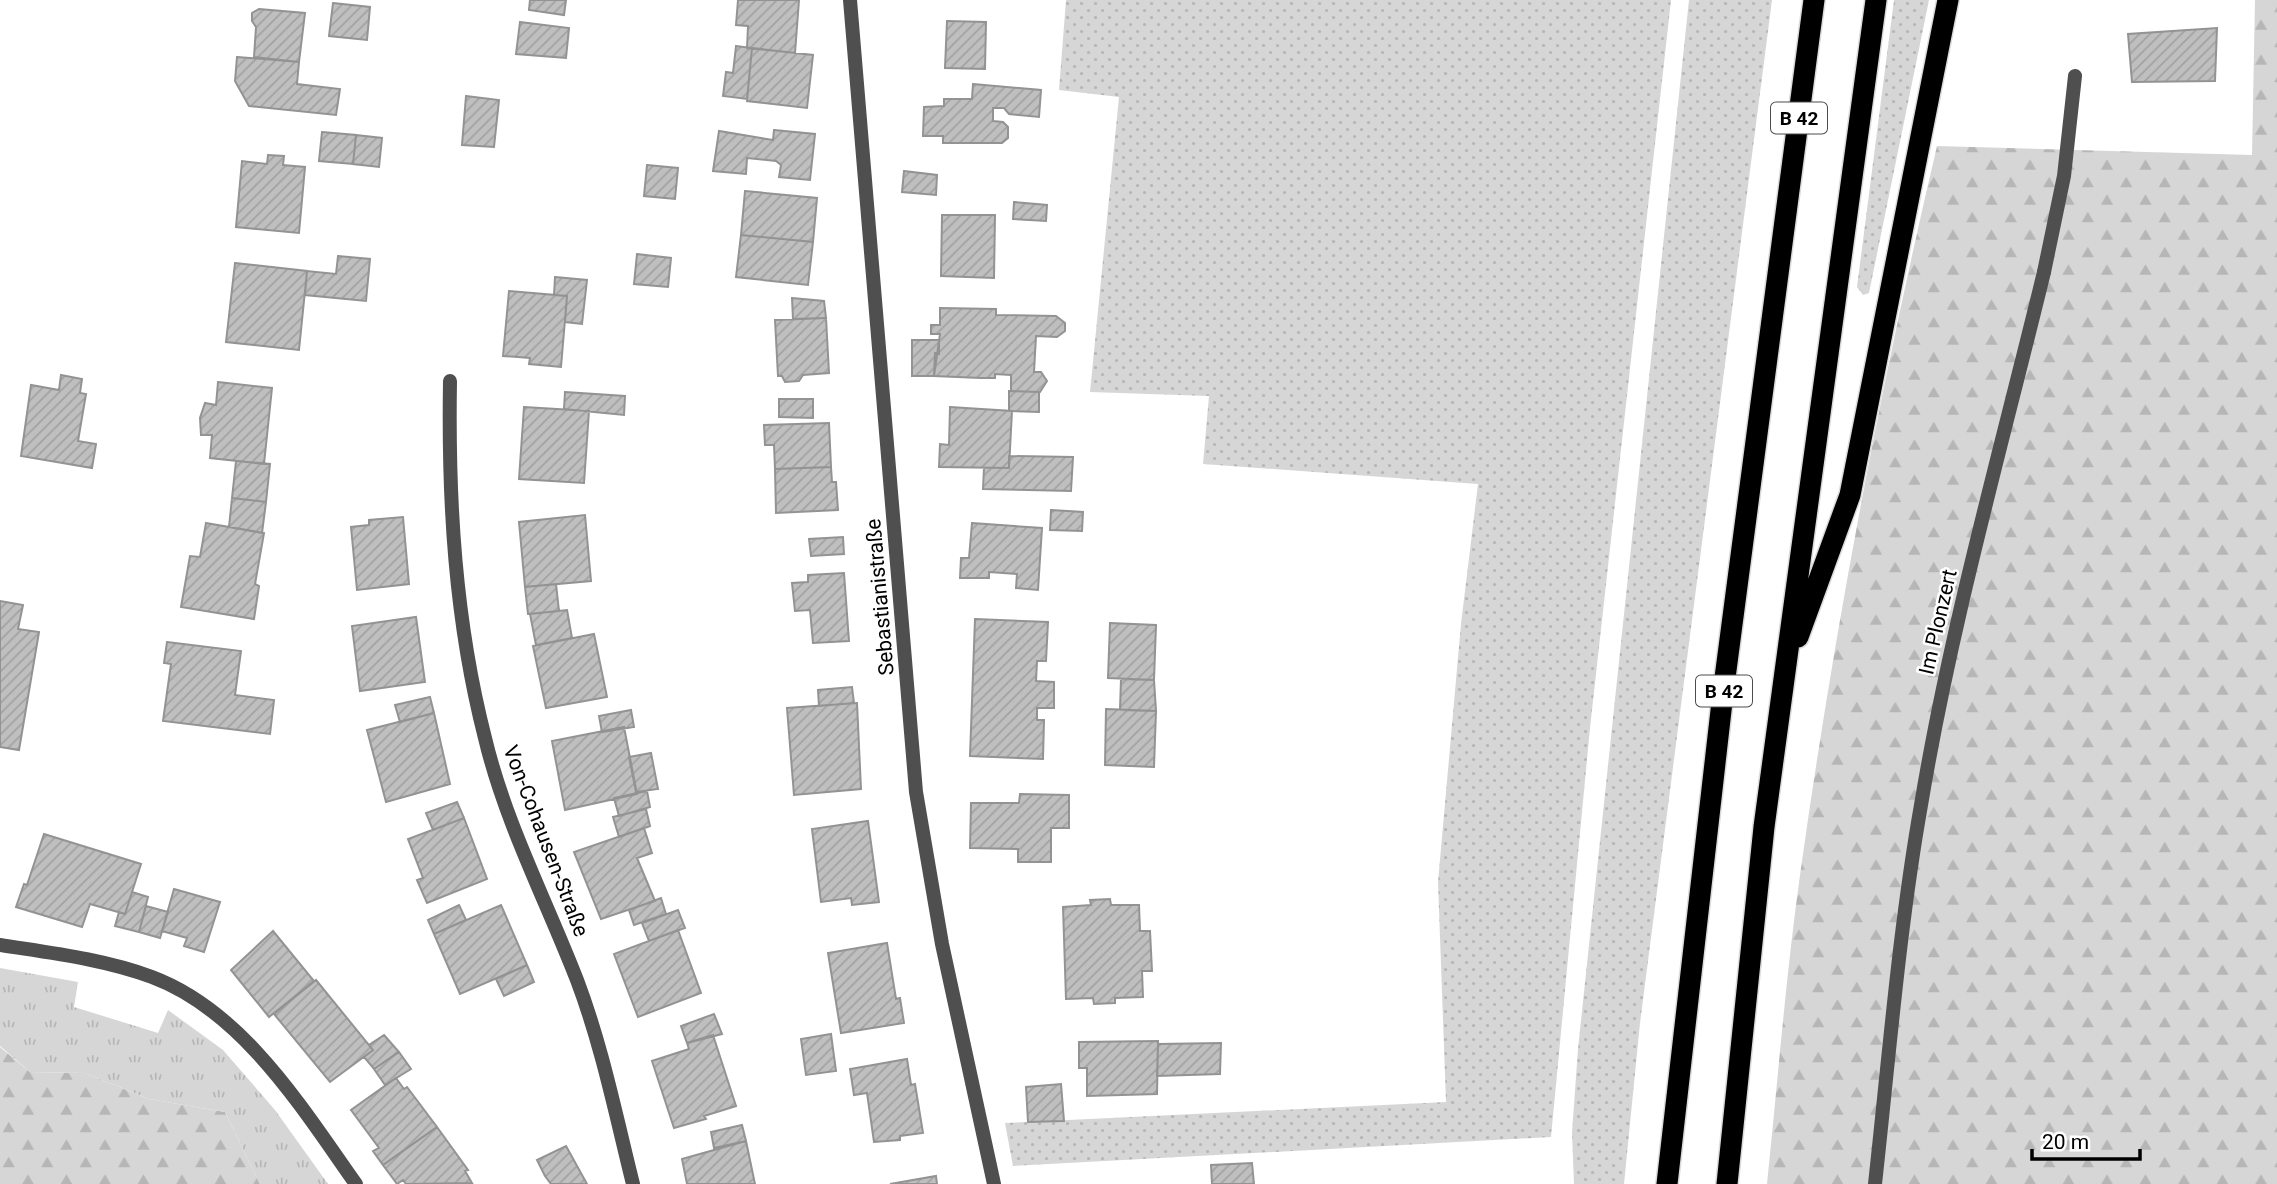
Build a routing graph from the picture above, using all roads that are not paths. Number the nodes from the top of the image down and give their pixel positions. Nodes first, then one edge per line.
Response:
1 (850, 0) edge
2 (1804, 0) edge
3 (1814, 0) edge
4 (1877, 0) edge
5 (1948, 0) edge
6 (1809, 37) junction
7 (2075, 76) dead end
8 (450, 381) dead end
9 (1786, 668) junction
10 (0, 945) edge
11 (356, 1184) edge
12 (633, 1184) edge
13 (994, 1184) edge
14 (1667, 1184) edge
15 (1727, 1184) edge
16 (1875, 1184) edge

1 - 13 street, Sebastianistraße
2 - 6 highway
3 - 6 highway, B 42
4 - 9 highway, B 42
5 - 9 highway
6 - 14 highway, B 42
7 - 16 street, Im Plonzert
8 - 12 street, Von-Cohausen-Straße
9 - 15 highway, B 42
10 - 11 street

